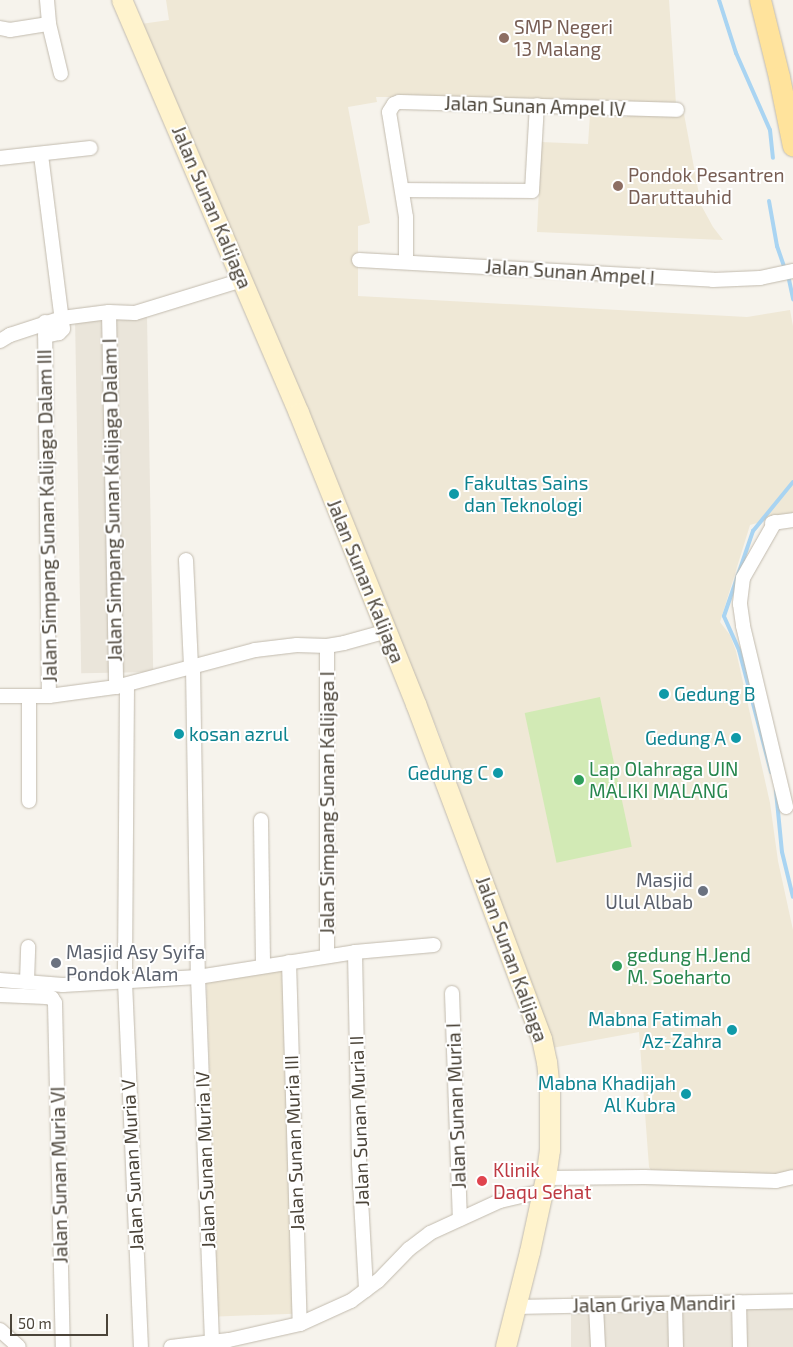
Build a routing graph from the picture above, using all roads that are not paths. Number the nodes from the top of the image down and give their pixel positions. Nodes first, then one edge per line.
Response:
1 (47, 0) edge
2 (122, 0) edge
3 (760, 0) edge
4 (49, 24) junction
5 (0, 28) edge
6 (61, 74) dead end
7 (537, 105) junction
8 (677, 110) dead end
9 (793, 146) edge
10 (90, 148) dead end
11 (41, 154) junction
12 (0, 158) edge
13 (402, 190) junction
14 (359, 260) dead end
15 (406, 262) junction
16 (789, 272) edge
17 (242, 280) junction
18 (108, 312) junction
19 (62, 318) junction
20 (45, 329) junction
21 (0, 341) edge
22 (793, 520) edge
23 (186, 560) dead end
24 (387, 631) junction
25 (327, 648) junction
26 (192, 667) junction
27 (124, 690) junction
28 (0, 696) edge
29 (29, 696) junction
30 (49, 696) junction
31 (29, 801) dead end
32 (786, 807) dead end
33 (261, 820) dead end
34 (434, 945) dead end
35 (28, 947) dead end
36 (355, 952) junction
37 (327, 956) junction
38 (289, 962) junction
39 (264, 965) junction
40 (198, 977) junction
41 (0, 980) edge
42 (27, 981) junction
43 (125, 982) junction
44 (452, 993) dead end
45 (0, 995) edge
46 (793, 1178) edge
47 (545, 1185) junction
48 (460, 1218) junction
49 (366, 1290) junction
50 (793, 1301) edge
51 (738, 1302) junction
52 (675, 1304) junction
53 (516, 1306) junction
54 (596, 1306) junction
55 (300, 1324) junction
56 (0, 1330) edge
57 (212, 1343) junction
58 (19, 1347) edge
59 (62, 1347) edge
60 (141, 1347) edge
61 (171, 1347) edge
62 (506, 1347) edge
63 (598, 1347) edge
64 (676, 1347) edge
65 (740, 1347) edge

1 - 4 street
2 - 17 main road, Jalan Sunan Kalijaga
3 - 9 main road
4 - 5 street
4 - 6 street
7 - 8 street, Jalan Sunan Ampel IV
7 - 13 street
7 - 13 street, Jalan Sunan Ampel IV
10 - 11 street
11 - 12 street
11 - 19 street
13 - 15 street
14 - 15 street, Jalan Sunan Ampel I
15 - 16 street, Jalan Sunan Ampel I
17 - 18 street
17 - 24 main road, Jalan Sunan Kalijaga
18 - 19 street
18 - 27 street, Jalan Simpang Sunan Kalijaga Dalam I
19 - 20 street, Jalan Simpang Sunan Kalijaga Dalam III
20 - 21 street
20 - 30 street, Jalan Simpang Sunan Kalijaga Dalam III
22 - 32 street
23 - 26 street, Jalan Sunan Muria IV
24 - 25 street
24 - 47 main road, Jalan Sunan Kalijaga
25 - 26 street
25 - 37 street, Jalan Simpang Sunan Kalijaga I
26 - 27 street
26 - 40 street, Jalan Sunan Muria IV
27 - 30 street
27 - 43 street, Jalan Simpang Sunan Kalijaga Dalam I
28 - 29 street
29 - 30 street
29 - 31 street
33 - 39 street
34 - 36 street
35 - 42 street
36 - 37 street
36 - 49 street, Jalan Sunan Muria II
37 - 38 street
38 - 39 street
38 - 55 street, Jalan Sunan Muria III
39 - 40 street
40 - 43 street
40 - 57 street, Jalan Sunan Muria IV
41 - 42 street
42 - 43 street
43 - 60 street, Jalan Sunan Muria V
44 - 48 street, Jalan Sunan Muria I
45 - 59 street, Jalan Sunan Muria VI
46 - 47 street
47 - 48 street
47 - 53 main road, Jalan Sunan Kalijaga
48 - 49 street
49 - 55 street
50 - 51 street, Jalan Griya Mandiri
51 - 52 street, Jalan Griya Mandiri
51 - 65 street
52 - 54 street, Jalan Griya Mandiri
52 - 64 street
53 - 54 street, Jalan Griya Mandiri
53 - 62 main road, Jalan Sunan Kalijaga
54 - 63 street
55 - 57 street
56 - 58 street
57 - 61 street

